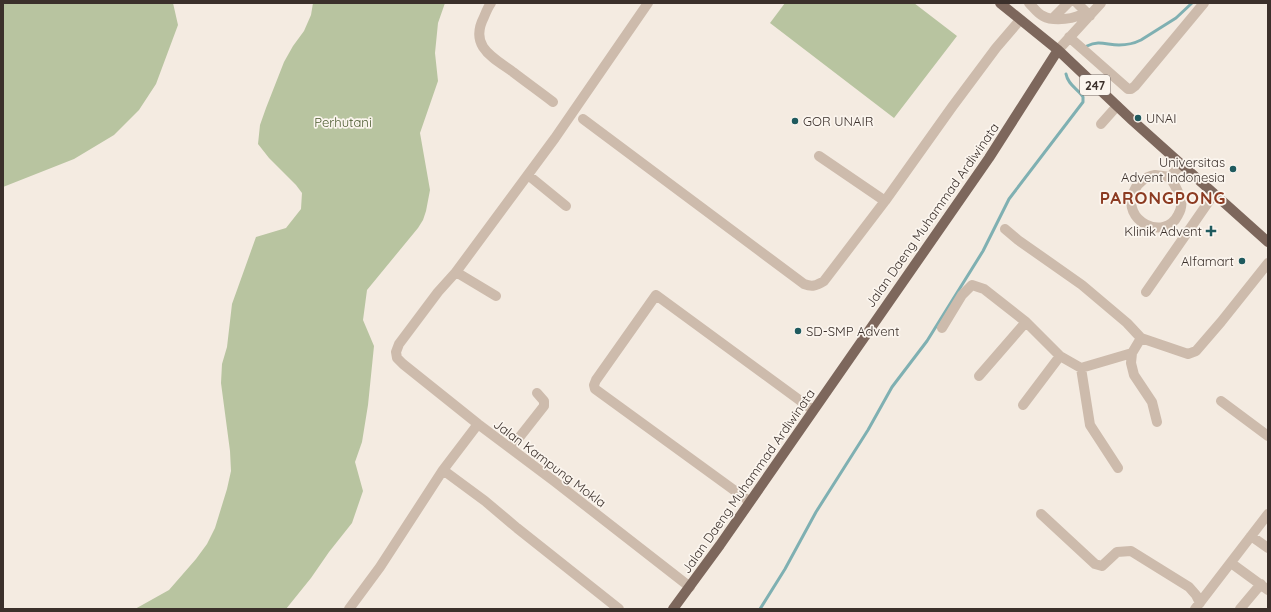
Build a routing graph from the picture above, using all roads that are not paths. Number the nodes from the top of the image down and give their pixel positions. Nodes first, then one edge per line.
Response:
1 (491, 3) edge
2 (648, 3) edge
3 (1000, 3) edge
4 (1029, 3) edge
5 (1068, 3) edge
6 (1077, 3) edge
7 (1101, 3) edge
8 (1204, 3) edge
9 (1088, 14) junction
10 (1053, 18) junction
11 (1020, 20) junction
12 (1069, 37) junction
13 (1058, 50) junction
14 (553, 102) dead end
15 (1117, 106) junction
16 (583, 118) dead end
17 (1101, 124) dead end
18 (820, 156) dead end
19 (1181, 164) junction
20 (528, 175) junction
21 (1170, 177) junction
22 (1214, 194) junction
23 (885, 201) junction
24 (566, 206) dead end
25 (1005, 229) dead end
26 (1268, 242) edge
27 (1268, 263) edge
28 (456, 272) junction
29 (1146, 292) dead end
30 (496, 296) dead end
31 (1026, 322) junction
32 (942, 328) dead end
33 (1141, 338) junction
34 (1132, 353) junction
35 (1060, 356) junction
36 (1081, 368) junction
37 (979, 376) dead end
38 (536, 393) dead end
39 (1221, 401) dead end
40 (1023, 405) dead end
41 (813, 410) junction
42 (1157, 422) dead end
43 (478, 424) junction
44 (1268, 436) edge
45 (511, 448) junction
46 (1118, 468) dead end
47 (443, 470) junction
48 (749, 501) junction
49 (1042, 514) dead end
50 (1268, 514) edge
51 (1251, 536) junction
52 (1268, 548) edge
53 (1231, 563) junction
54 (690, 586) junction
55 (1264, 587) edge
56 (1198, 606) edge
57 (676, 608) edge
58 (349, 609) edge
59 (619, 609) edge
60 (1240, 609) edge

1 - 14 street
2 - 20 street
3 - 11 main road, 247
4 - 10 street
5 - 10 street
6 - 9 street
7 - 9 street
8 - 12 street
9 - 10 street
9 - 12 street
11 - 13 main road, 247
11 - 23 street
12 - 13 street
13 - 15 main road, 247
13 - 41 main road, Jalan Daeng Muhammad Ardiwinata
15 - 17 street
15 - 19 main road, 247
16 - 23 street
18 - 23 street
19 - 21 street
19 - 22 main road, 247
20 - 24 street
20 - 28 street
21 - 21 street
22 - 26 main road, 247
22 - 29 street
25 - 33 street
27 - 33 street
28 - 30 street
28 - 43 street, Jalan Kampung Mokla
31 - 32 street
31 - 35 street
31 - 37 street
33 - 34 street
34 - 36 street
34 - 42 street
35 - 36 street
35 - 40 street
36 - 46 street
38 - 45 street
39 - 44 street
41 - 48 main road, Jalan Daeng Muhammad Ardiwinata
41 - 48 street
43 - 45 street, Jalan Kampung Mokla
43 - 47 street
45 - 54 street, Jalan Kampung Mokla
47 - 58 street
47 - 59 street
48 - 54 main road, Jalan Daeng Muhammad Ardiwinata
49 - 56 street
50 - 51 street
51 - 52 street
51 - 53 street
53 - 55 street
53 - 56 street
54 - 57 main road, Jalan Daeng Muhammad Ardiwinata
55 - 60 street

